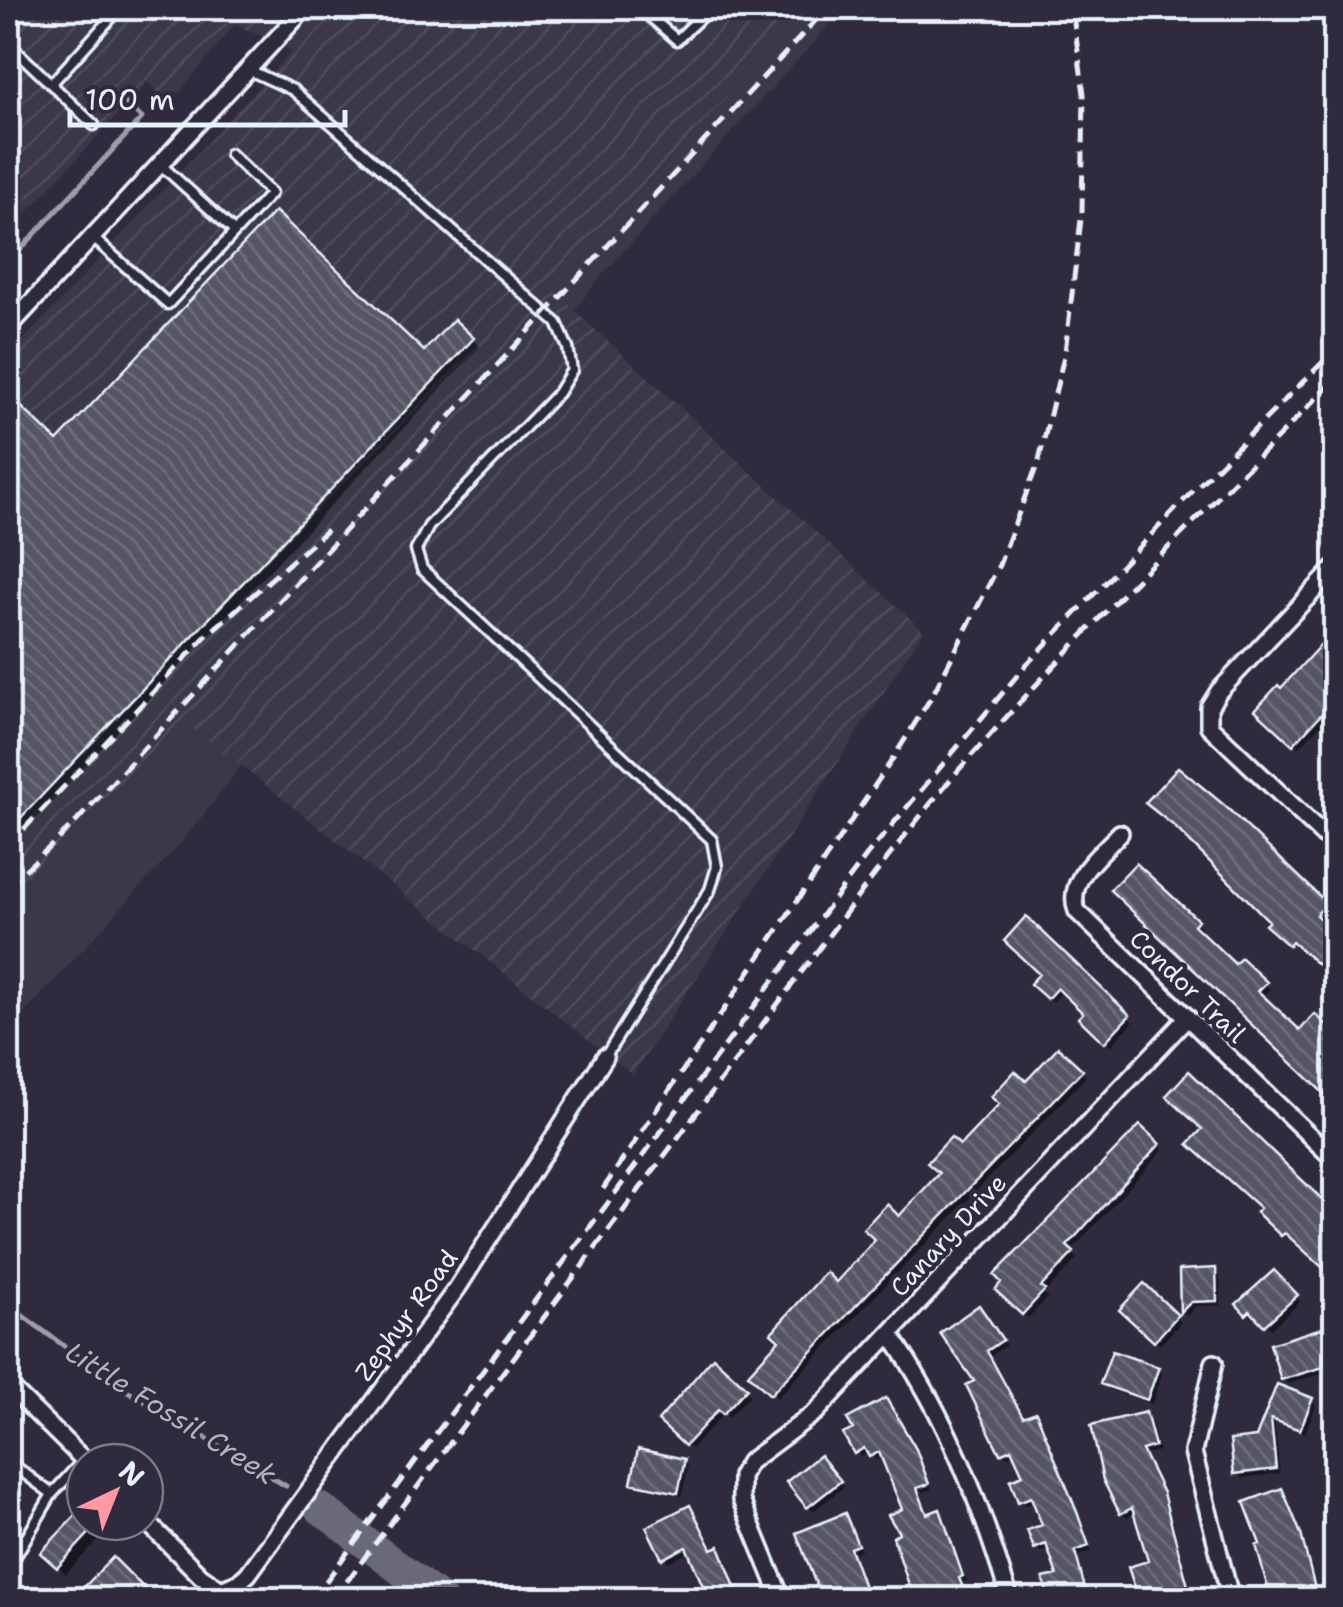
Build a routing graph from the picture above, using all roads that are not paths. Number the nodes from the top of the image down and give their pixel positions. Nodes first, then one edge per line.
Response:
1 (120, 8) edge
2 (305, 8) edge
3 (640, 8) edge
4 (710, 8) edge
5 (8, 43) edge
6 (248, 70) junction
7 (51, 84) junction
8 (94, 125) dead end
9 (230, 154) dead end
10 (160, 164) junction
11 (235, 232) junction
12 (91, 236) junction
13 (8, 328) edge
14 (1336, 567) edge
15 (1120, 832) dead end
16 (1336, 847) edge
17 (1186, 1019) junction
18 (605, 1058) joint
19 (1336, 1161) edge
20 (890, 1334) junction
21 (1214, 1363) dead end
22 (10, 1394) edge
23 (65, 1443) edge
24 (8, 1461) edge
25 (65, 1481) edge
26 (52, 1494) junction
27 (165, 1540) edge
28 (8, 1568) edge
29 (221, 1592) edge
30 (782, 1600) edge
31 (1010, 1600) edge
32 (1231, 1600) edge

1 - 7 lane
2 - 6 street
3 - 4 lane
5 - 7 lane
6 - 10 street
6 - 18 lane
7 - 8 lane
9 - 11 lane
10 - 11 lane
10 - 12 street
11 - 12 lane
12 - 13 street
14 - 16 street
15 - 17 street, Condor Trail
17 - 19 street, Condor Trail
17 - 20 street, Canary Drive
18 - 29 street, Zephyr Road
20 - 30 street, Canary Drive
20 - 31 street
21 - 32 street
22 - 23 street
24 - 26 lane
25 - 26 lane
26 - 28 lane
27 - 29 street

